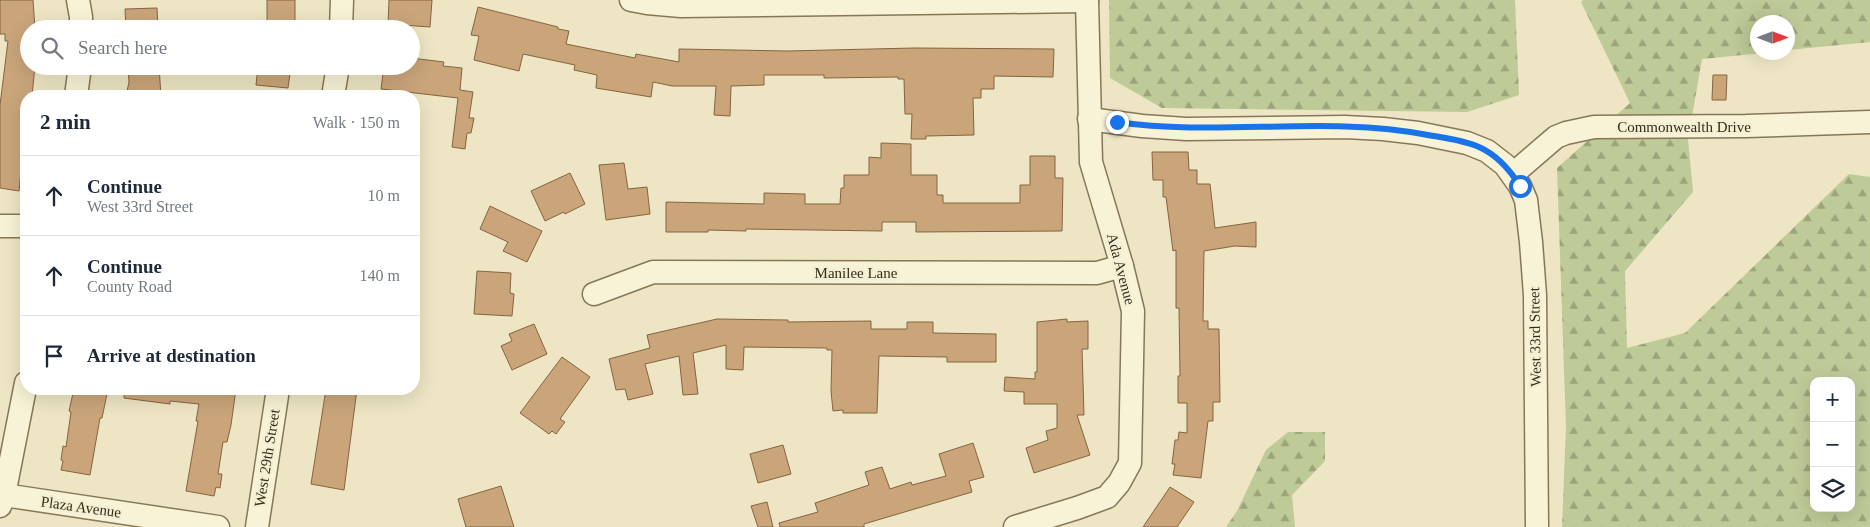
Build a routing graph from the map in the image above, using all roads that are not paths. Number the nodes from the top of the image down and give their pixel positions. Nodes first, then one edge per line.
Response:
1 (78, 0) edge
2 (342, 0) edge
3 (630, 0) edge
4 (1087, 0) edge
5 (80, 20) edge
6 (341, 20) edge
7 (79, 75) edge
8 (336, 75) edge
9 (77, 90) edge
10 (334, 90) edge
11 (1089, 119) junction
12 (1870, 122) edge
13 (1512, 174) junction
14 (0, 226) edge
15 (20, 226) edge
16 (1122, 266) junction
17 (594, 294) dead end
18 (24, 395) edge
19 (277, 395) edge
20 (2, 501) edge
21 (218, 527) edge
22 (256, 527) edge
23 (1015, 527) edge
24 (1538, 527) edge

1 - 5 street
2 - 6 street
3 - 4 street
4 - 11 street, Ada Avenue
7 - 9 street
8 - 10 street
11 - 13 street, West 33rd Street
11 - 16 street, Ada Avenue
12 - 13 street, Commonwealth Drive
13 - 24 street, West 33rd Street
14 - 15 street
16 - 17 street, Manilee Lane
16 - 23 street, Ada Avenue
18 - 20 street
19 - 22 street, West 29th Street
20 - 21 street, Plaza Avenue

